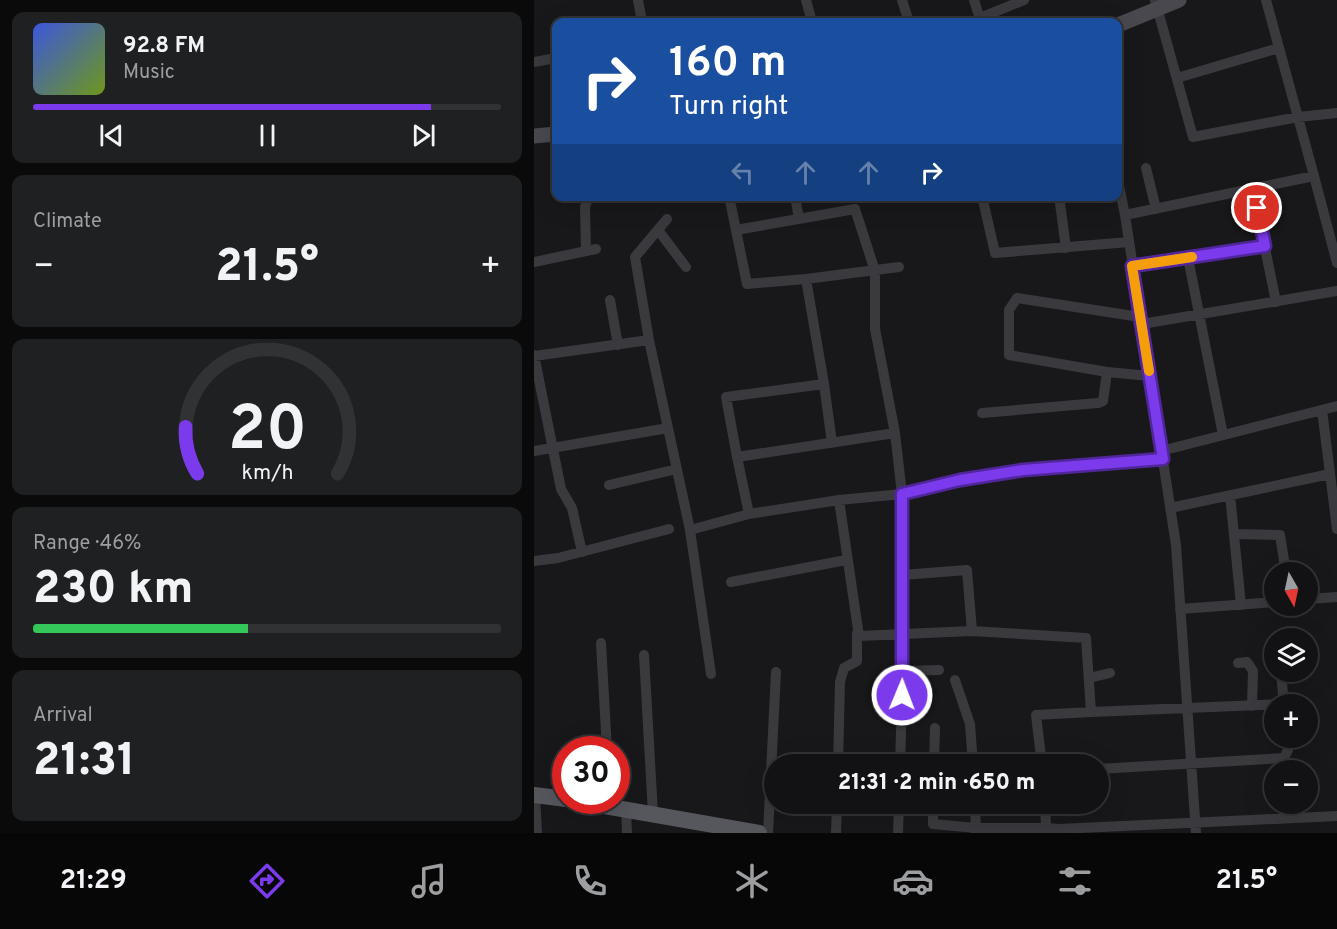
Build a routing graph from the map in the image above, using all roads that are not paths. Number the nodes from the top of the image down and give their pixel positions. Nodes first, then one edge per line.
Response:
1 (638, 0) edge
2 (806, 0) edge
3 (902, 0) edge
4 (974, 0) edge
5 (1024, 0) edge
6 (1179, 0) edge
7 (1266, 0) edge
8 (1156, 5) edge
9 (641, 18) edge
10 (811, 18) edge
11 (908, 18) edge
12 (979, 18) edge
13 (984, 18) edge
14 (1122, 23) edge
15 (1279, 48) junction
16 (552, 59) edge
17 (534, 62) edge
18 (1177, 78) junction
19 (1337, 113) edge
20 (1298, 117) junction
21 (552, 134) edge
22 (534, 136) edge
23 (1146, 168) dead end
24 (1314, 176) junction
25 (1253, 189) junction
26 (1122, 200) edge
27 (587, 201) edge
28 (730, 201) edge
29 (796, 201) edge
30 (982, 201) edge
31 (1060, 201) edge
32 (1156, 209) junction
33 (1125, 215) junction
34 (667, 219) dead end
35 (799, 219) junction
36 (658, 230) junction
37 (736, 230) junction
38 (1129, 243) junction
39 (1265, 246) junction
40 (1066, 248) junction
41 (1188, 258) junction
42 (534, 262) edge
43 (1337, 263) edge
44 (1132, 266) junction
45 (686, 267) dead end
46 (899, 267) dead end
47 (875, 271) junction
48 (806, 279) junction
49 (1337, 291) edge
50 (610, 300) dead end
51 (1276, 302) junction
52 (1199, 315) junction
53 (1141, 321) junction
54 (649, 340) junction
55 (618, 345) junction
56 (534, 355) edge
57 (1107, 372) junction
58 (1150, 376) junction
59 (824, 384) junction
60 (1337, 406) edge
61 (1322, 410) junction
62 (982, 413) dead end
63 (668, 428) junction
64 (895, 433) junction
65 (1223, 435) junction
66 (831, 443) junction
67 (554, 448) junction
68 (534, 451) edge
69 (1162, 455) junction
70 (737, 457) junction
71 (677, 469) junction
72 (1330, 474) junction
73 (609, 484) dead end
74 (902, 494) junction
75 (1230, 495) junction
76 (838, 500) junction
77 (1170, 508) junction
78 (749, 514) junction
79 (669, 529) dead end
80 (1337, 529) edge
81 (690, 530) junction
82 (1234, 534) junction
83 (582, 552) junction
84 (846, 560) junction
85 (534, 561) edge
86 (1284, 562) edge
87 (902, 575) junction
88 (731, 582) dead end
89 (1337, 597) edge
90 (1318, 598) edge
91 (1264, 603) edge
92 (1241, 604) junction
93 (1180, 609) junction
94 (972, 631) junction
95 (857, 633) junction
96 (904, 634) junction
97 (601, 643) dead end
98 (644, 655) dead end
99 (1238, 663) dead end
100 (939, 670) dead end
101 (903, 671) junction
102 (776, 672) dead end
103 (1110, 673) dead end
104 (711, 674) dead end
105 (1089, 678) junction
106 (955, 680) dead end
107 (1264, 705) edge
108 (1252, 706) junction
109 (1187, 709) junction
110 (1092, 712) junction
111 (935, 728) dead end
112 (606, 736) edge
113 (1288, 748) edge
114 (838, 754) edge
115 (900, 754) edge
116 (934, 754) edge
117 (972, 754) edge
118 (1041, 754) edge
119 (1190, 765) junction
120 (1109, 769) edge
121 (534, 795) edge
122 (552, 797) edge
123 (630, 809) edge
124 (619, 814) edge
125 (653, 814) junction
126 (837, 814) edge
127 (899, 814) edge
128 (933, 814) edge
129 (975, 814) edge
130 (1046, 814) edge
131 (1337, 816) edge
132 (691, 826) edge
133 (1047, 828) junction
134 (1196, 829) edge
135 (1115, 830) edge
136 (976, 831) edge
137 (537, 833) edge
138 (627, 833) edge
139 (759, 833) edge
140 (768, 833) edge
141 (836, 833) edge
142 (898, 833) edge

1 - 9 street
2 - 10 street
3 - 11 street
4 - 12 street
5 - 13 street
6 - 8 main road
7 - 15 street
8 - 14 main road
8 - 18 street
15 - 18 street
15 - 20 street
16 - 17 street
18 - 20 street
19 - 20 street
20 - 24 street
21 - 22 main road
23 - 32 street
24 - 25 street
24 - 43 street
25 - 32 street
25 - 39 street
26 - 33 street
27 - 42 street
28 - 37 street
29 - 35 street
30 - 40 street
31 - 40 street
32 - 33 street
33 - 38 street
34 - 36 street
35 - 37 street
35 - 47 street
36 - 45 street
36 - 54 street
37 - 48 street
38 - 40 street
38 - 44 street
39 - 41 street
39 - 51 street
41 - 44 street
41 - 52 street
44 - 53 street
46 - 47 street
47 - 48 street
47 - 64 street
48 - 59 street
49 - 51 street
50 - 55 street
51 - 52 street
52 - 53 street
52 - 65 street
53 - 57 street
53 - 58 street
54 - 55 street
54 - 63 street
55 - 56 street
56 - 67 street
57 - 58 street
57 - 62 street
58 - 69 street
59 - 66 street
59 - 70 street
60 - 61 street
61 - 65 street
61 - 72 street
63 - 67 street
63 - 71 street
64 - 66 street
64 - 74 street
65 - 69 street
66 - 70 street
67 - 68 street
67 - 83 street
69 - 74 street
69 - 77 street
70 - 78 street
71 - 73 street
71 - 81 street
72 - 75 street
72 - 80 street
74 - 76 street
74 - 87 street
75 - 77 street
75 - 82 street
76 - 78 street
76 - 84 street
77 - 93 street
78 - 81 street
79 - 83 street
81 - 104 street
82 - 86 street
82 - 92 street
83 - 85 street
84 - 88 street
84 - 95 street
87 - 94 street
87 - 96 street
89 - 90 street
91 - 92 street
92 - 93 street
93 - 109 street
94 - 96 street
94 - 105 street
95 - 96 street
95 - 114 street
96 - 101 street
97 - 112 street
98 - 125 street
99 - 108 street
100 - 101 street
101 - 115 street
102 - 140 street
103 - 105 street
105 - 110 street
106 - 117 street
107 - 108 street
108 - 109 street
109 - 110 street
109 - 119 street
110 - 118 street
111 - 116 street
113 - 119 street
119 - 120 street
119 - 134 street
121 - 122 main road
121 - 137 street
123 - 125 main road
124 - 138 street
125 - 132 main road
126 - 141 street
127 - 142 street
128 - 136 street
129 - 136 street
130 - 133 street
131 - 134 street
132 - 139 main road
133 - 135 street
133 - 136 street
134 - 135 street

